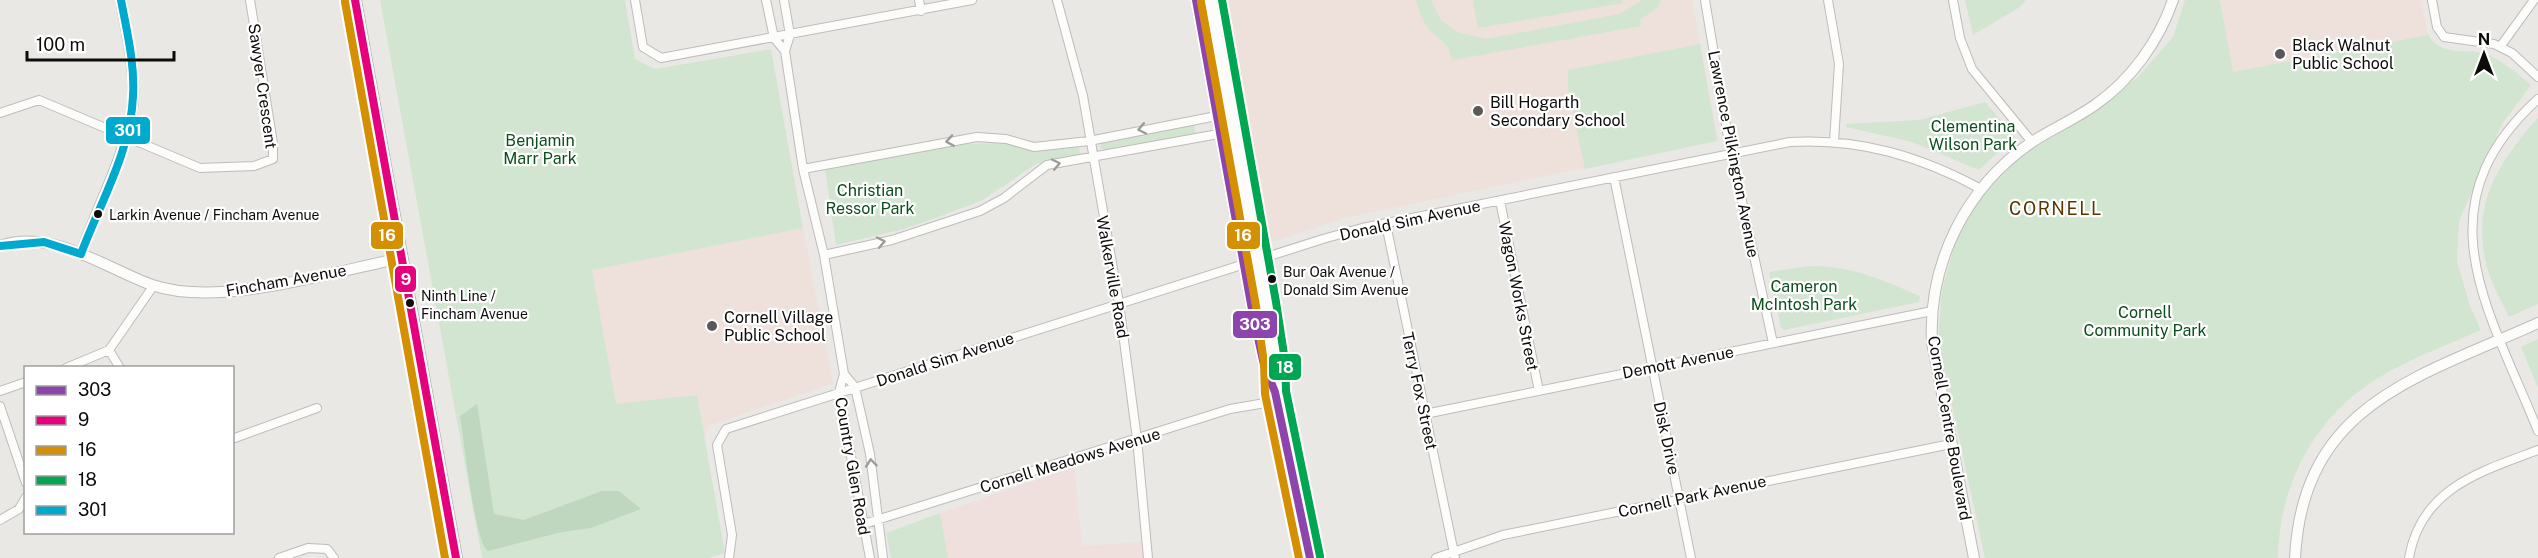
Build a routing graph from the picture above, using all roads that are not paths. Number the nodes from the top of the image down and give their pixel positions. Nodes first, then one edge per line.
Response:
1 (121, 0) edge
2 (250, 0) edge
3 (355, 0) edge
4 (635, 0) edge
5 (766, 0) edge
6 (784, 0) edge
7 (919, 0) edge
8 (972, 0) edge
9 (1057, 0) edge
10 (1196, 0) edge
11 (1211, 0) edge
12 (1705, 0) edge
13 (1828, 0) edge
14 (1953, 0) edge
15 (2174, 0) edge
16 (2432, 0) edge
17 (2534, 0) edge
18 (921, 11) junction
19 (790, 34) junction
20 (777, 38) junction
21 (2500, 47) junction
22 (785, 51) junction
23 (2538, 77) edge
24 (2538, 99) edge
25 (1232, 112) junction
26 (0, 113) edge
27 (1217, 116) junction
28 (1235, 132) junction
29 (1220, 134) junction
30 (125, 135) junction
31 (1089, 141) junction
32 (1834, 141) junction
33 (2032, 142) junction
34 (1733, 152) junction
35 (1093, 158) junction
36 (803, 169) junction
37 (1614, 177) junction
38 (1981, 189) junction
39 (1500, 201) junction
40 (1386, 224) junction
41 (0, 246) edge
42 (81, 254) junction
43 (824, 255) junction
44 (401, 258) junction
45 (1258, 259) junction
46 (1244, 264) junction
47 (154, 285) junction
48 (1119, 303) junction
49 (1932, 310) junction
50 (2538, 323) edge
51 (2501, 340) junction
52 (1773, 343) junction
53 (109, 350) junction
54 (71, 366) edge
55 (119, 366) edge
56 (1652, 368) junction
57 (844, 374) junction
58 (24, 383) edge
59 (847, 390) junction
60 (0, 391) edge
61 (1539, 391) junction
62 (1276, 396) junction
63 (0, 406) edge
64 (318, 408) dead end
65 (1425, 414) junction
66 (2538, 430) edge
67 (234, 438) edge
68 (1137, 439) junction
69 (1951, 444) junction
70 (2538, 450) edge
71 (24, 477) edge
72 (1679, 499) junction
73 (24, 500) edge
74 (0, 520) edge
75 (877, 521) junction
76 (864, 524) junction
77 (1454, 555) edge
78 (279, 558) edge
79 (334, 558) edge
80 (456, 558) edge
81 (729, 558) edge
82 (870, 558) edge
83 (883, 558) edge
84 (1148, 558) edge
85 (1310, 558) edge
86 (1436, 558) edge
87 (1691, 558) edge
88 (1974, 558) edge
89 (2295, 558) edge
90 (2409, 558) edge

1 - 30 street
2 - 30 street, Sawyer Crescent
3 - 44 main road
4 - 20 street
5 - 20 street
6 - 19 street, Country Glen Road
7 - 18 street
8 - 18 street
9 - 31 street, Walkerville Road
10 - 27 street
11 - 25 street
12 - 34 street, Lawrence Pilkington Avenue
13 - 32 street
14 - 33 street
15 - 33 street, Cornell Centre Boulevard
16 - 21 street
17 - 21 street
18 - 19 street
19 - 20 street
19 - 22 street, Country Glen Road
20 - 22 street
21 - 23 street
22 - 36 street, Country Glen Road
24 - 51 street
25 - 27 street
25 - 28 street
26 - 30 street
27 - 29 street
27 -> 31 street
28 - 29 street
28 - 45 street
29 - 35 street
29 - 46 street
30 - 42 street
31 - 35 street, Walkerville Road
31 -> 36 street
32 - 34 street, Donald Sim Avenue
32 - 38 street, Donald Sim Avenue
33 - 38 street, Cornell Centre Boulevard
34 - 37 street, Donald Sim Avenue
34 - 52 street, Lawrence Pilkington Avenue
43 -> 35 street
35 - 48 street, Walkerville Road
36 - 43 street, Country Glen Road
37 - 39 street, Donald Sim Avenue
37 - 56 street, Disk Drive
38 - 49 street, Cornell Centre Boulevard
39 - 40 street, Donald Sim Avenue
39 - 61 street, Wagon Works Street
40 - 45 street, Donald Sim Avenue
40 - 65 street, Terry Fox Street
41 - 42 street, Fincham Avenue
42 - 47 street, Fincham Avenue
43 - 57 street, Country Glen Road
44 - 47 street, Fincham Avenue
44 - 80 main road
45 - 46 street, Donald Sim Avenue
45 - 62 street
46 - 48 street, Donald Sim Avenue
46 - 62 street
47 - 53 street
48 - 59 street, Donald Sim Avenue
48 - 68 street, Walkerville Road
49 - 52 street, Demott Avenue
49 - 69 street, Cornell Centre Boulevard
50 - 51 street
51 - 66 street
51 - 89 street
52 - 56 street, Demott Avenue
53 - 54 street
53 - 55 street
56 - 61 street, Demott Avenue
56 - 72 street, Disk Drive
57 - 59 street, Country Glen Road
57 - 59 street, Country Glen Road
58 - 60 street
75 -> 59 street, Country Glen Road
59 - 76 street, Country Glen Road
59 - 81 street, Donald Sim Avenue
61 - 65 street, Demott Avenue
62 - 68 street, Cornell Meadows Avenue
62 - 85 street
63 - 71 street
64 - 67 street
65 - 77 street, Terry Fox Street
68 - 75 street, Cornell Meadows Avenue
68 - 84 street, Walkerville Road
69 - 72 street, Cornell Park Avenue
69 - 88 street, Cornell Centre Boulevard
70 - 90 street
72 - 77 street, Cornell Park Avenue
72 - 87 street, Disk Drive
73 - 74 street
75 - 76 street, Cornell Meadows Avenue
75 - 83 street, Country Glen Road
76 - 82 street, Country Glen Road
77 - 86 street, Cornell Park Avenue
78 - 79 street

